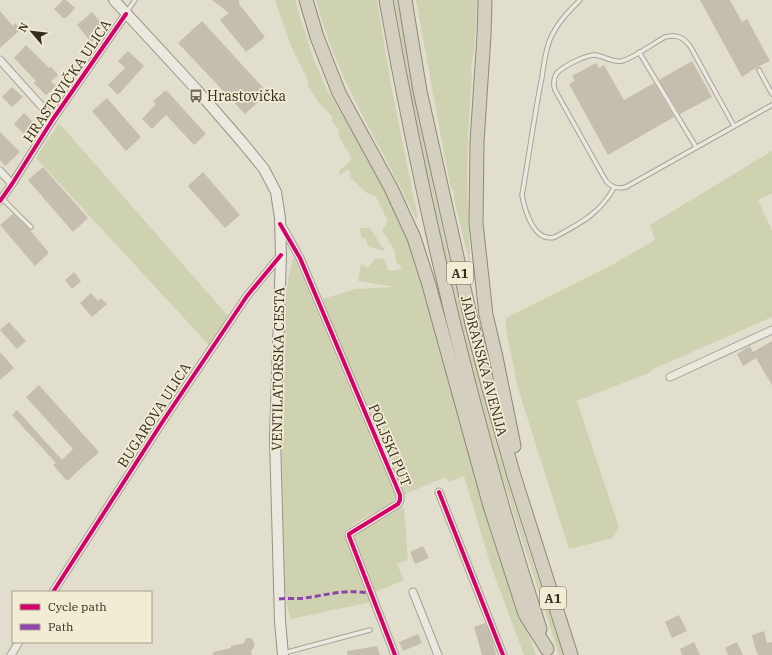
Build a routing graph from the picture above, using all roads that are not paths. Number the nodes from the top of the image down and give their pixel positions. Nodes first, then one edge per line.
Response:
1 (114, 0) edge
2 (135, 0) edge
3 (306, 0) edge
4 (386, 0) edge
5 (405, 0) edge
6 (485, 0) edge
7 (580, 0) edge
8 (126, 14) junction
9 (639, 52) junction
10 (0, 60) edge
11 (759, 70) dead end
12 (772, 94) edge
13 (772, 105) edge
14 (53, 119) junction
15 (734, 126) junction
16 (696, 147) junction
17 (0, 171) edge
18 (12, 184) junction
19 (614, 188) junction
20 (1, 199) edge
21 (280, 224) junction
22 (31, 227) dead end
23 (281, 255) junction
24 (772, 331) edge
25 (670, 378) dead end
26 (439, 492) dead end
27 (534, 542) junction
28 (54, 591) edge
29 (412, 592) dead end
30 (370, 630) dead end
31 (18, 643) edge
32 (548, 652) edge
33 (283, 654) edge
34 (11, 655) edge
35 (395, 655) edge
36 (438, 655) edge
37 (503, 655) edge
38 (571, 655) edge

1 - 8 main road, VENTILATORSKA CESTA
2 - 8 lane
3 - 32 highway
4 - 32 highway, JADRANSKA AVENIJA / A1
5 - 27 highway, JADRANSKA AVENIJA / A1
6 - 27 highway
7 - 19 lane
8 - 14 street, HRASTOVIČKA ULICA
8 - 21 main road, VENTILATORSKA CESTA
9 - 15 lane
9 - 16 lane
9 - 19 lane
10 - 14 street
11 - 12 lane
13 - 15 lane
14 - 18 street, HRASTOVIČKA ULICA
15 - 16 lane
16 - 19 lane
17 - 18 street
18 - 20 street, HRASTOVIČKA ULICA
20 - 22 lane
21 - 23 main road, VENTILATORSKA CESTA
21 - 35 street, POLJSKI PUT
23 - 28 street, BUGAROVA ULICA
23 - 33 main road, VENTILATORSKA CESTA
24 - 25 street
26 - 37 street
27 - 38 highway, JADRANSKA AVENIJA / A1
29 - 36 street
30 - 33 lane
31 - 34 street

